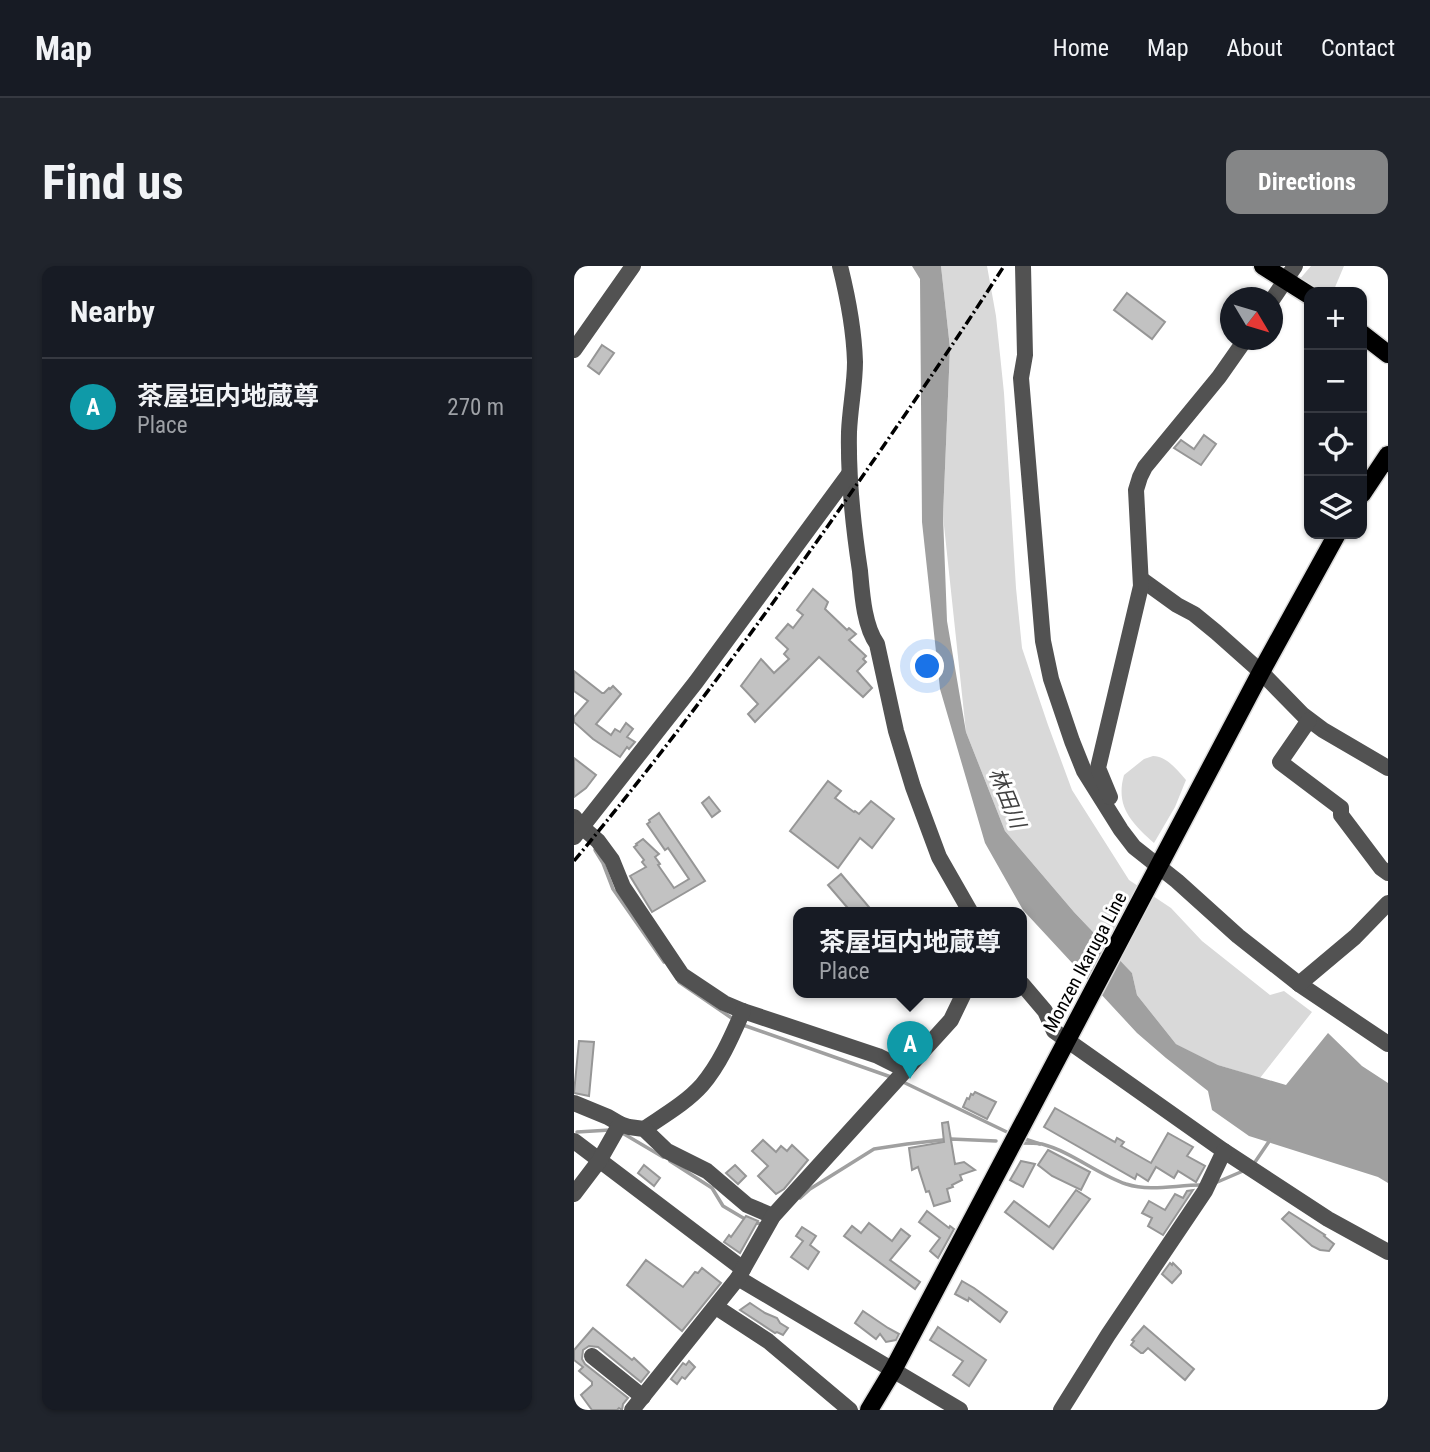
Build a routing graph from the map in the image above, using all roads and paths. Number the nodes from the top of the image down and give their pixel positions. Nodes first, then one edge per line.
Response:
1 (633, 266) edge
2 (840, 266) edge
3 (1023, 266) edge
4 (1263, 266) edge
5 (1290, 273) edge
6 (1304, 289) edge
7 (1367, 338) edge
8 (574, 350) edge
9 (1238, 350) edge
10 (1388, 354) edge
11 (1388, 455) edge
12 (849, 474) junction
13 (1367, 486) edge
14 (1334, 539) edge
15 (1141, 579) junction
16 (1261, 673) junction
17 (1309, 720) junction
18 (1388, 768) edge
19 (577, 827) edge
20 (1121, 830) junction
21 (1157, 870) junction
22 (1388, 873) edge
23 (1388, 903) edge
24 (968, 907) edge
25 (1300, 984) junction
26 (1027, 990) edge
27 (962, 998) edge
28 (743, 1011) junction
29 (1385, 1035) edge
30 (1069, 1038) junction
31 (906, 1070) junction
32 (574, 1103) edge
33 (620, 1124) junction
34 (644, 1129) junction
35 (574, 1141) edge
36 (1224, 1152) junction
37 (599, 1161) junction
38 (574, 1194) edge
39 (774, 1216) junction
40 (1388, 1252) edge
41 (741, 1274) junction
42 (716, 1307) junction
43 (592, 1356) dead end
44 (892, 1370) junction
45 (643, 1397) junction
46 (632, 1410) edge
47 (850, 1410) edge
48 (869, 1410) edge
49 (960, 1410) edge
50 (1061, 1410) edge

1 - 8 street
2 - 12 street
3 - 20 street
4 - 5 main road
5 - 6 main road
7 - 10 main road
9 - 15 street
11 - 13 main road
12 - 19 street
12 - 24 street
14 - 16 main road, Monzen Ikaruga Line
15 - 16 street
15 - 20 street
16 - 17 street
16 - 21 main road, Monzen Ikaruga Line
17 - 18 street
17 - 22 street
19 - 28 street
20 - 21 street
21 - 25 street
21 - 30 main road, Monzen Ikaruga Line
23 - 25 street
25 - 29 street
26 - 30 street
27 - 31 street
28 - 31 street
28 - 34 street
30 - 36 street
30 - 44 main road, Monzen Ikaruga Line
31 - 39 street
32 - 33 street
33 - 34 street
33 - 37 street
34 - 39 street
35 - 37 street
36 - 40 street
36 - 50 street
37 - 38 street
37 - 41 street
39 - 41 street
41 - 42 street
41 - 44 street
42 - 45 street
42 - 47 street
43 - 45 street
44 - 48 main road, Monzen Ikaruga Line
44 - 49 street
45 - 46 street

